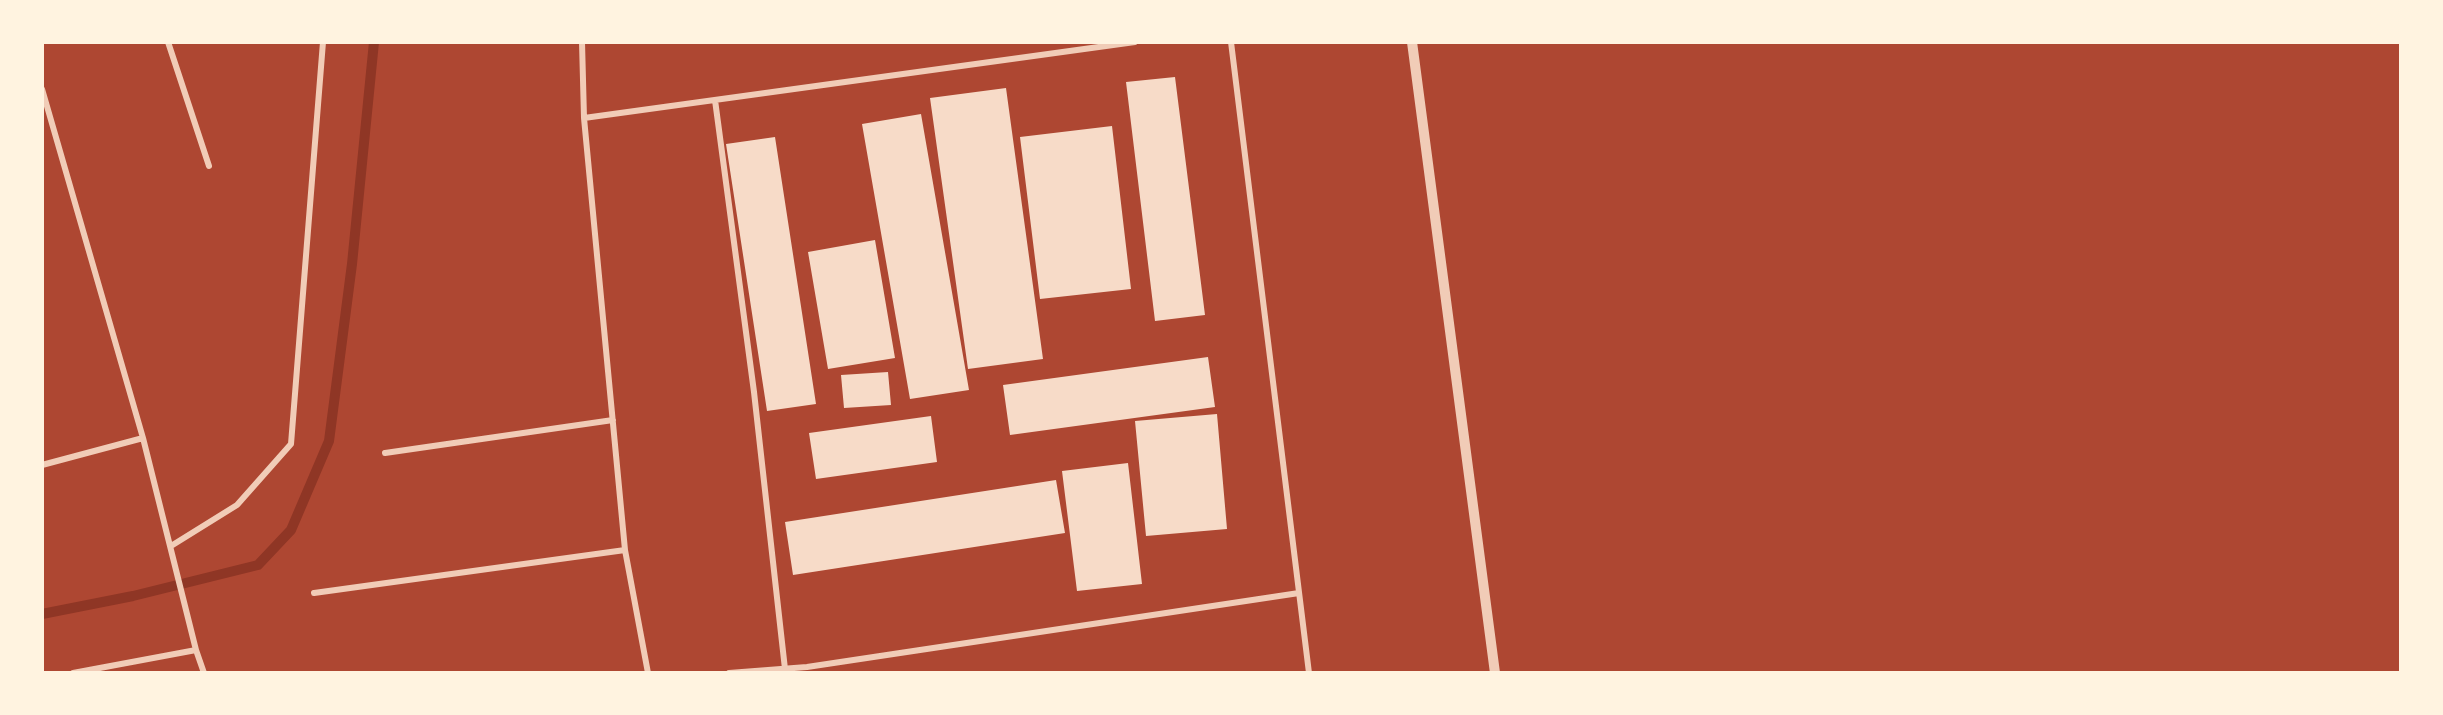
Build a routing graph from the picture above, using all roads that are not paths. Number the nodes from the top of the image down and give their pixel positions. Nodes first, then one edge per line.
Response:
1 (168, 42) edge
2 (323, 42) edge
3 (582, 42) edge
4 (1136, 42) edge
5 (1232, 42) edge
6 (1412, 42) edge
7 (42, 89) edge
8 (715, 99) junction
9 (584, 118) junction
10 (209, 166) dead end
11 (613, 420) junction
12 (143, 438) junction
13 (385, 453) dead end
14 (42, 465) edge
15 (171, 546) junction
16 (625, 550) junction
17 (314, 593) dead end
18 (1299, 593) junction
19 (196, 650) junction
20 (785, 669) junction
21 (808, 670) edge
22 (73, 673) edge
23 (204, 673) edge
24 (648, 673) edge
25 (729, 673) edge
26 (1310, 673) edge
27 (1495, 673) edge

1 - 10 street
2 - 15 street
3 - 9 street
4 - 8 street
5 - 18 street
6 - 27 street
7 - 12 street
8 - 9 street
8 - 20 street
9 - 11 street
11 - 13 street
11 - 16 street
12 - 14 street
12 - 15 street
15 - 19 street
16 - 17 street
16 - 24 street
18 - 21 street
18 - 26 street
19 - 22 street
19 - 23 street
20 - 21 street
20 - 25 street

